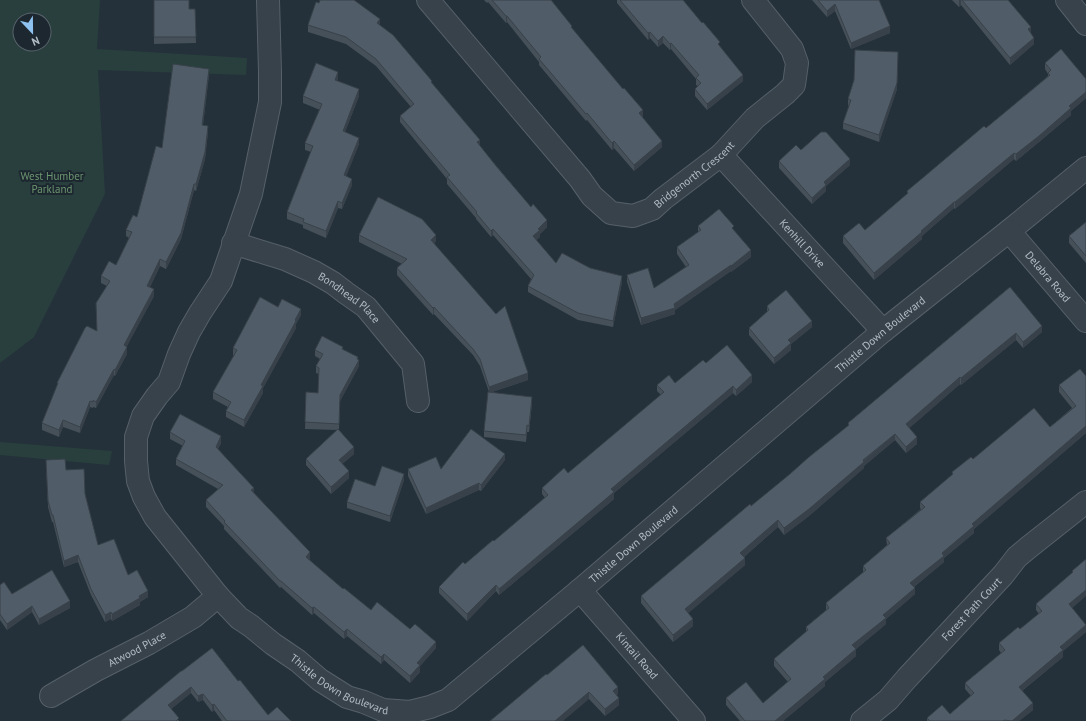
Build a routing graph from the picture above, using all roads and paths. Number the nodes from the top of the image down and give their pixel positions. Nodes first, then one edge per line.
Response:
1 (268, 0) edge
2 (428, 0) edge
3 (753, 0) edge
4 (1067, 0) edge
5 (1086, 24) edge
6 (721, 155) junction
7 (1086, 168) edge
8 (1010, 231) junction
9 (233, 243) junction
10 (1086, 322) edge
11 (883, 331) junction
12 (418, 401) dead end
13 (1086, 502) edge
14 (580, 590) junction
15 (218, 596) junction
16 (52, 696) dead end
17 (694, 721) edge
18 (862, 721) edge

1 - 9 street, Thistle Down Boulevard
2 - 6 street, Bridgenorth Crescent
3 - 6 street, Bridgenorth Crescent
4 - 5 street
6 - 11 street, Kenhill Drive
7 - 8 street, Thistle Down Boulevard
8 - 10 street, Delabra Road
8 - 11 street, Thistle Down Boulevard
9 - 12 street, Bondhead Place
9 - 15 street, Thistle Down Boulevard
11 - 14 street, Thistle Down Boulevard
13 - 18 street, Forest Path Court
14 - 15 street, Thistle Down Boulevard
14 - 17 street, Kintail Road
15 - 16 street, Atwood Place

